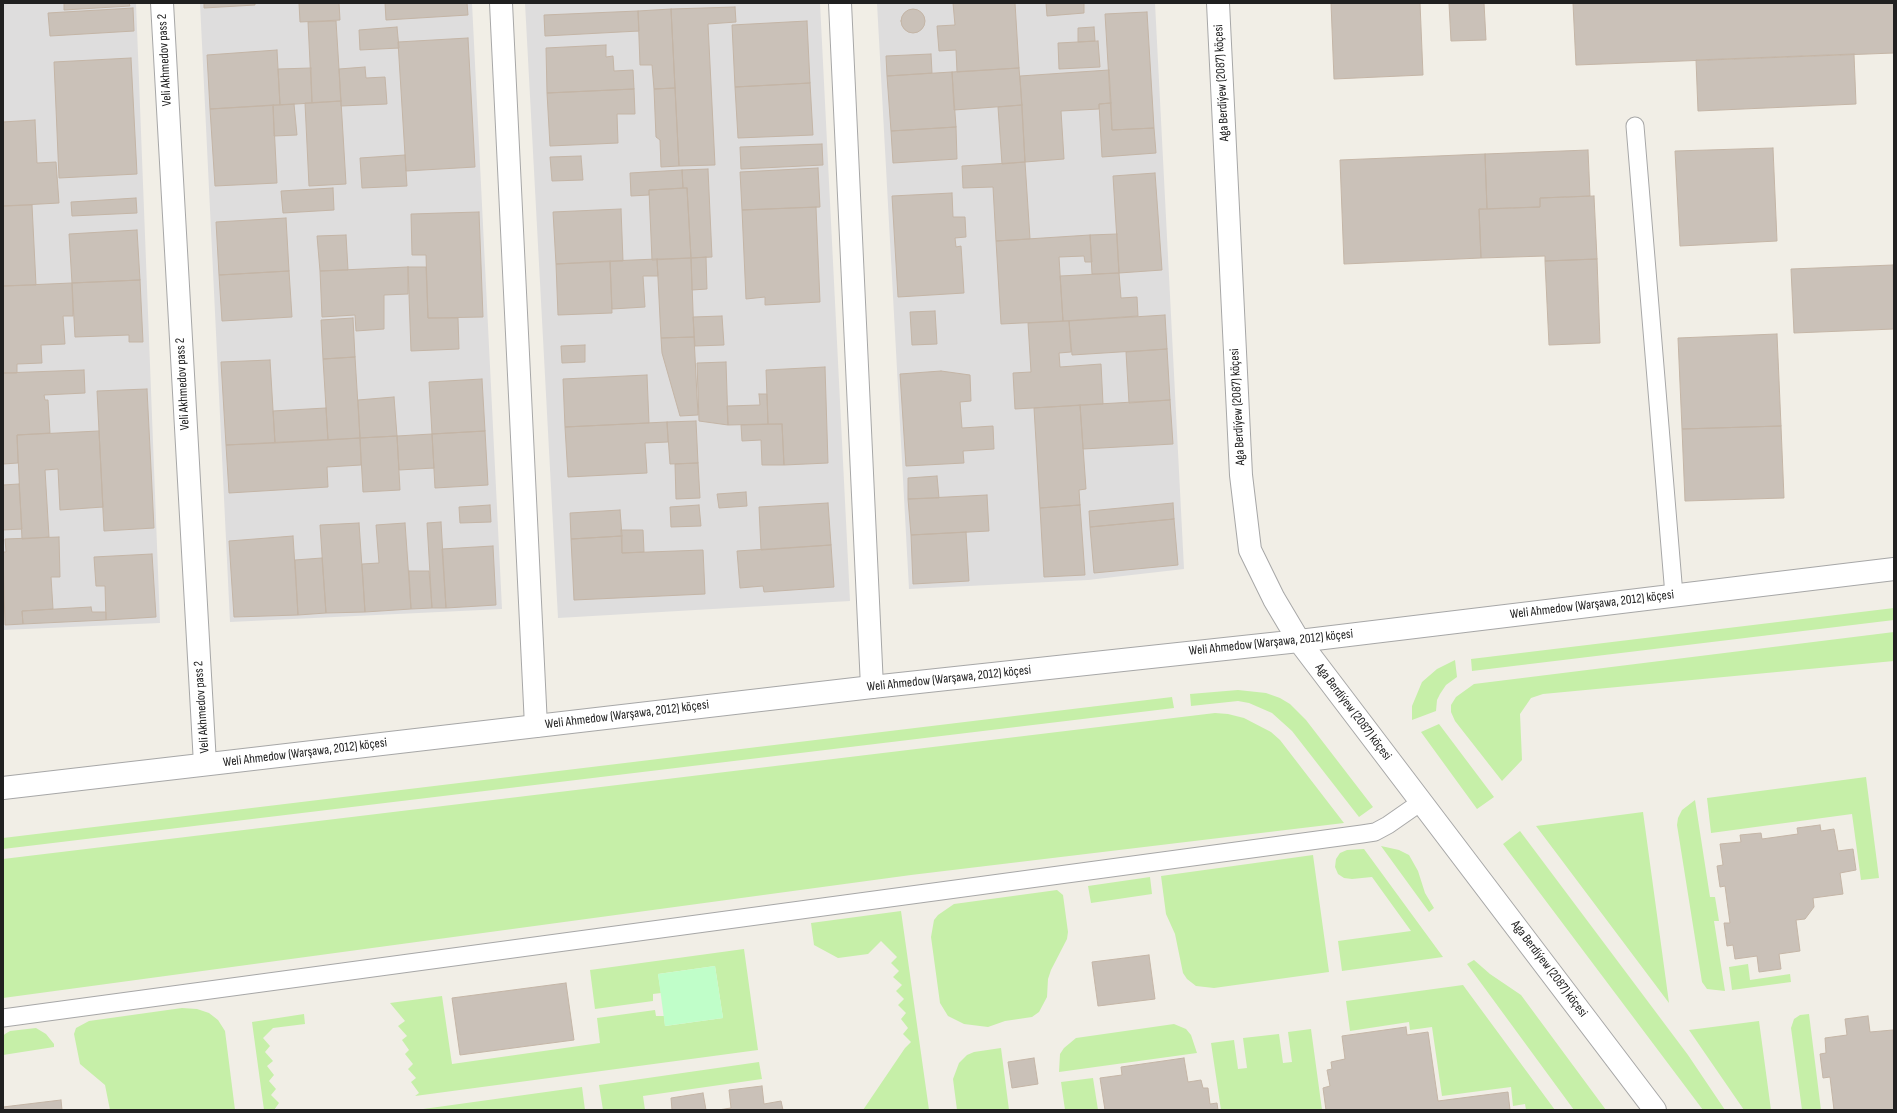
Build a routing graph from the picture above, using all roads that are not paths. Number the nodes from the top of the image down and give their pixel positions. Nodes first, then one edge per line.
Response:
1 (162, 3) edge
2 (501, 3) edge
3 (840, 3) edge
4 (1218, 3) edge
5 (1636, 126) dead end
6 (1894, 569) edge
7 (1674, 595) junction
8 (1299, 641) junction
9 (872, 687) junction
10 (536, 726) junction
11 (205, 764) junction
12 (3, 788) edge
13 (1421, 802) junction
14 (3, 1018) edge
15 (1655, 1110) edge

1 - 11 street, Veli Akhmedov pass 2
2 - 10 street
3 - 9 street
4 - 8 street, Aga Berdiýew (2087) köçesi
5 - 7 lane
6 - 7 street, Weli Ahmedow (Warşawa, 2012) köçesi
7 - 8 street, Weli Ahmedow (Warşawa, 2012) köçesi
8 - 9 street, Weli Ahmedow (Warşawa, 2012) köçesi
8 - 13 street, Aga Berdiýew (2087) köçesi
9 - 10 street, Weli Ahmedow (Warşawa, 2012) köçesi
10 - 11 street, Weli Ahmedow (Warşawa, 2012) köçesi
11 - 12 street, Weli Ahmedow (Warşawa, 2012) köçesi
13 - 14 lane
13 - 15 street, Aga Berdiýew (2087) köçesi

